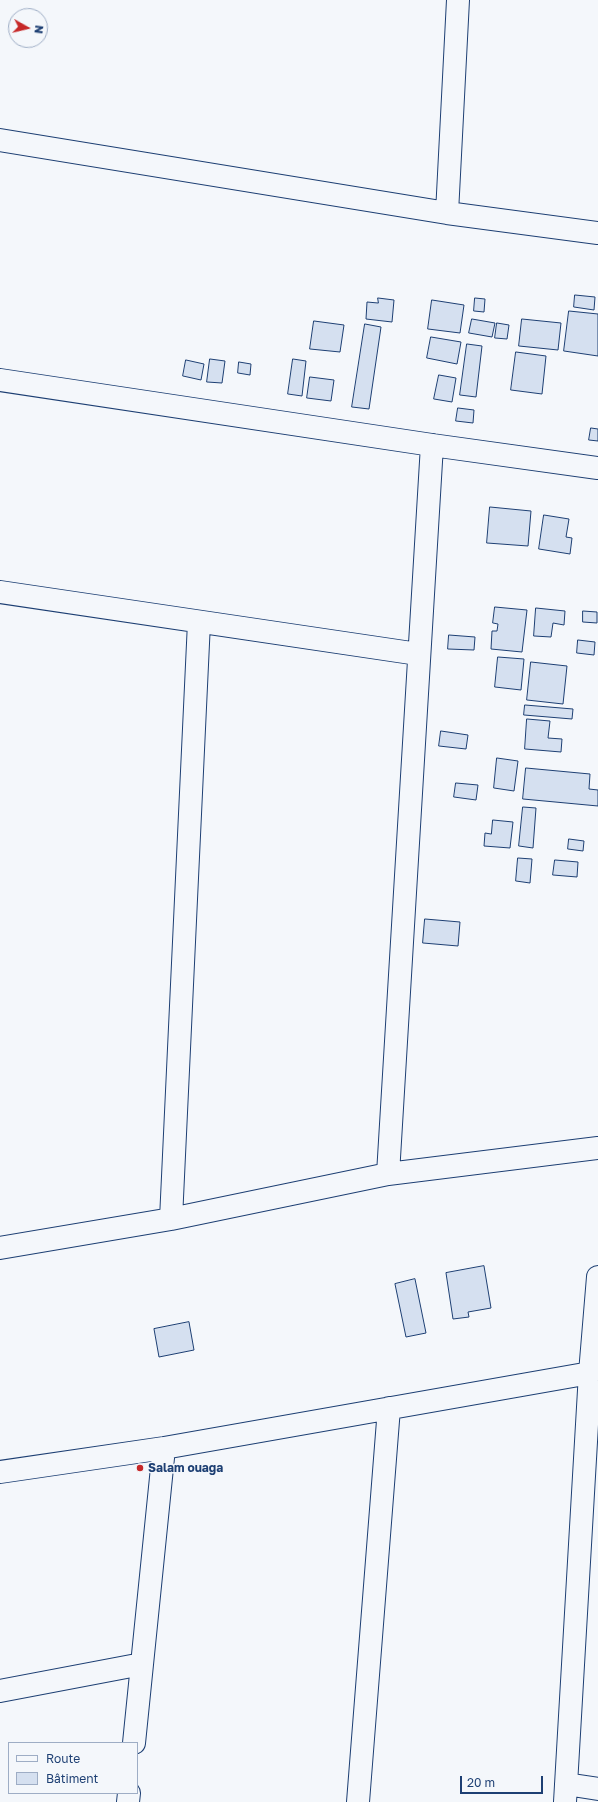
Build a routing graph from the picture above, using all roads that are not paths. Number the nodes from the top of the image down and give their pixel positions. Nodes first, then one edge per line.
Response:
1 (458, 0) edge
2 (0, 140) edge
3 (447, 213) junction
4 (598, 232) edge
5 (0, 380) edge
6 (432, 445) junction
7 (598, 468) edge
8 (0, 592) edge
9 (199, 622) junction
10 (418, 654) junction
11 (598, 1148) edge
12 (388, 1174) junction
13 (171, 1219) junction
14 (0, 1248) edge
15 (598, 1277) edge
16 (590, 1373) junction
17 (389, 1408) junction
18 (164, 1448) junction
19 (0, 1472) edge
20 (142, 1664) junction
21 (0, 1691) edge
22 (134, 1742) edge
23 (598, 1789) edge
24 (566, 1793) edge
25 (358, 1802) edge

1 - 3 street
2 - 3 street
3 - 4 street
5 - 6 street
6 - 7 street
6 - 10 street
8 - 9 street
9 - 10 street
9 - 13 street
10 - 12 street
11 - 12 street
12 - 13 street
13 - 14 street
15 - 16 street
16 - 17 street
16 - 24 street
17 - 18 street
17 - 25 street
18 - 19 street
18 - 20 street
20 - 21 street
20 - 22 street
23 - 24 street

